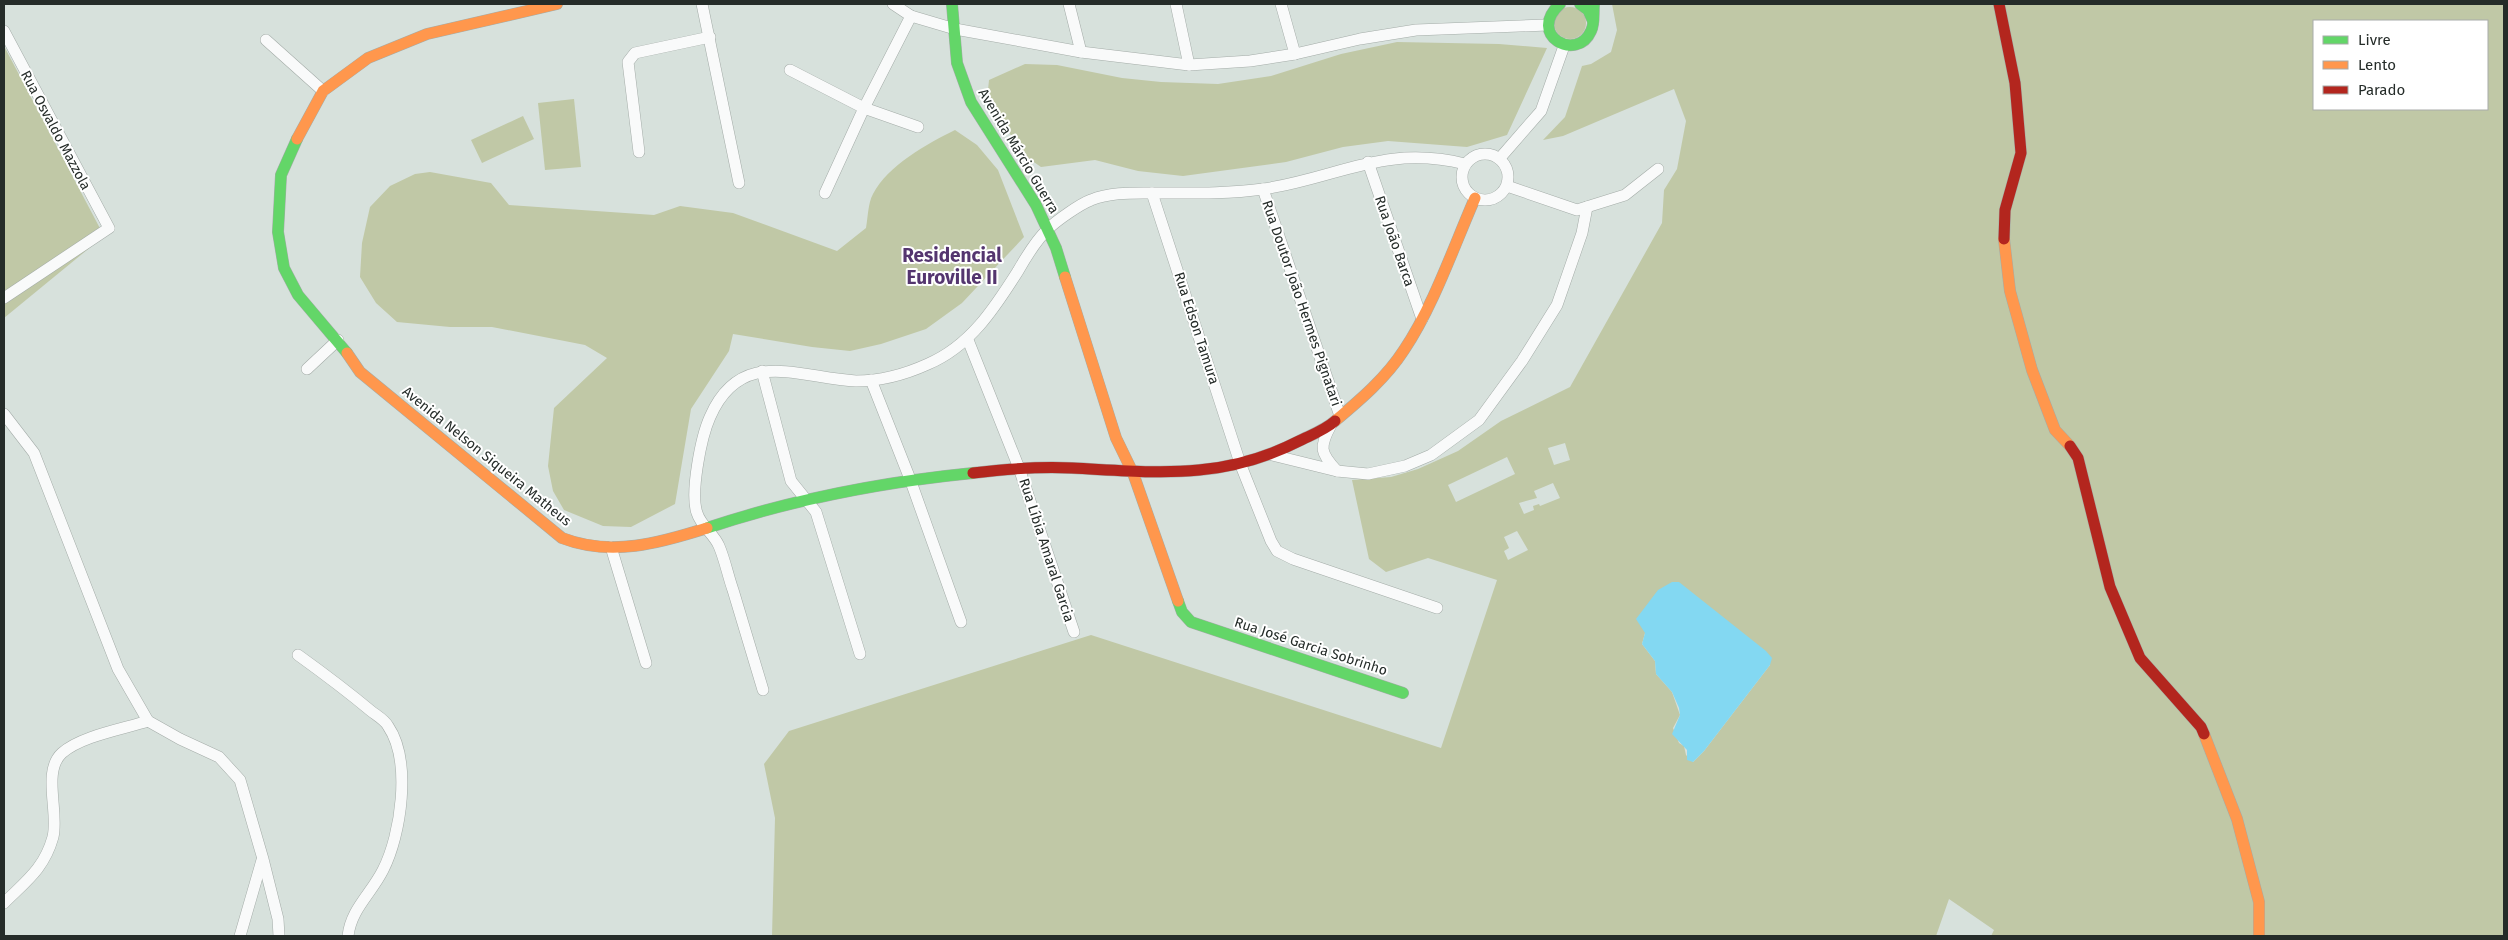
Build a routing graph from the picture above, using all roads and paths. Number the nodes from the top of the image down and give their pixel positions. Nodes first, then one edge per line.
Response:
1 (557, 4) edge
2 (702, 4) edge
3 (893, 4) edge
4 (952, 4) edge
5 (1069, 4) edge
6 (1176, 4) edge
7 (1280, 4) edge
8 (1560, 4) edge
9 (1585, 4) edge
10 (1999, 4) edge
11 (1552, 8) edge
12 (911, 16) junction
13 (1548, 25) junction
14 (955, 29) junction
15 (4, 31) edge
16 (710, 37) junction
17 (266, 40) dead end
18 (1564, 46) junction
19 (1082, 52) junction
20 (1295, 54) junction
21 (1189, 65) junction
22 (790, 70) dead end
23 (323, 91) junction
24 (864, 108) junction
25 (918, 127) dead end
26 (639, 152) dead end
27 (1500, 158) junction
28 (1368, 162) junction
29 (1465, 164) junction
30 (1658, 169) dead end
31 (739, 183) dead end
32 (1506, 186) junction
33 (1263, 189) junction
34 (1152, 193) junction
35 (825, 194) dead end
36 (1475, 198) junction
37 (1587, 207) junction
38 (1048, 228) junction
39 (4, 298) edge
40 (1422, 319) junction
41 (338, 340) junction
42 (968, 340) junction
43 (307, 369) dead end
44 (762, 371) junction
45 (872, 380) junction
46 (4, 414) edge
47 (1340, 416) junction
48 (1331, 426) junction
49 (1272, 455) junction
50 (1240, 463) junction
51 (1019, 468) junction
52 (1336, 471) junction
53 (1133, 474) junction
54 (910, 479) junction
55 (804, 499) junction
56 (706, 528) junction
57 (610, 547) junction
58 (1437, 608) dead end
59 (961, 622) dead end
60 (1074, 632) dead end
61 (860, 654) dead end
62 (298, 655) dead end
63 (646, 663) dead end
64 (763, 690) dead end
65 (1403, 693) dead end
66 (148, 721) junction
67 (263, 859) junction
68 (4, 903) edge
69 (240, 936) edge
70 (279, 936) edge
71 (348, 936) edge
72 (2259, 936) edge

1 - 23 street, Avenida Nelson Siqueira Matheus
2 - 16 street
3 - 12 street
4 - 14 street, Avenida Márcio Guerra
5 - 19 street
6 - 21 street
7 - 20 street
8 - 11 street
9 - 18 street
10 - 72 street
11 - 13 street
12 - 14 street
12 - 24 street
13 - 18 street
13 - 20 street
14 - 19 street
14 - 38 street, Avenida Márcio Guerra
15 - 39 street, Rua Osvaldo Mazzola
16 - 26 street
16 - 31 street
17 - 23 street
18 - 27 street
19 - 21 street
20 - 21 street
22 - 24 street
23 - 41 street, Avenida Nelson Siqueira Matheus
24 - 25 street
24 - 35 street
27 - 29 street
27 - 32 street
28 - 29 street
28 - 33 street
28 - 40 street, Rua João Barca
29 - 36 street
30 - 37 street
32 - 36 street
32 - 37 street
33 - 34 street
33 - 47 street, Rua Doutor João Hermes Pignatari
34 - 38 street
34 - 50 street, Rua Edson Tamura
36 - 40 street, Avenida Nelson Siqueira Matheus
37 - 52 street
38 - 42 street
38 - 53 street, Avenida Márcio Guerra
40 - 47 street, Avenida Nelson Siqueira Matheus
41 - 43 street
41 - 57 street, Avenida Nelson Siqueira Matheus
42 - 45 street
42 - 51 street, Rua Líbia Amaral Garcia
44 - 45 street
44 - 55 street
44 - 56 street
45 - 54 street
46 - 66 street
47 - 48 street, Avenida Nelson Siqueira Matheus
48 - 49 street, Avenida Nelson Siqueira Matheus
48 - 52 street
49 - 50 street, Avenida Nelson Siqueira Matheus
49 - 52 street
50 - 53 street, Avenida Nelson Siqueira Matheus
50 - 58 street, Rua Edson Tamura
51 - 53 street, Avenida Nelson Siqueira Matheus
51 - 54 street, Avenida Nelson Siqueira Matheus
51 - 60 street, Rua Líbia Amaral Garcia
53 - 65 street, Rua José Garcia Sobrinho
54 - 55 street, Avenida Nelson Siqueira Matheus
54 - 59 street
55 - 56 street, Avenida Nelson Siqueira Matheus
55 - 61 street
56 - 57 street, Avenida Nelson Siqueira Matheus
56 - 64 street
57 - 63 street
62 - 71 street
66 - 67 street
66 - 68 street
67 - 69 street
67 - 70 street

